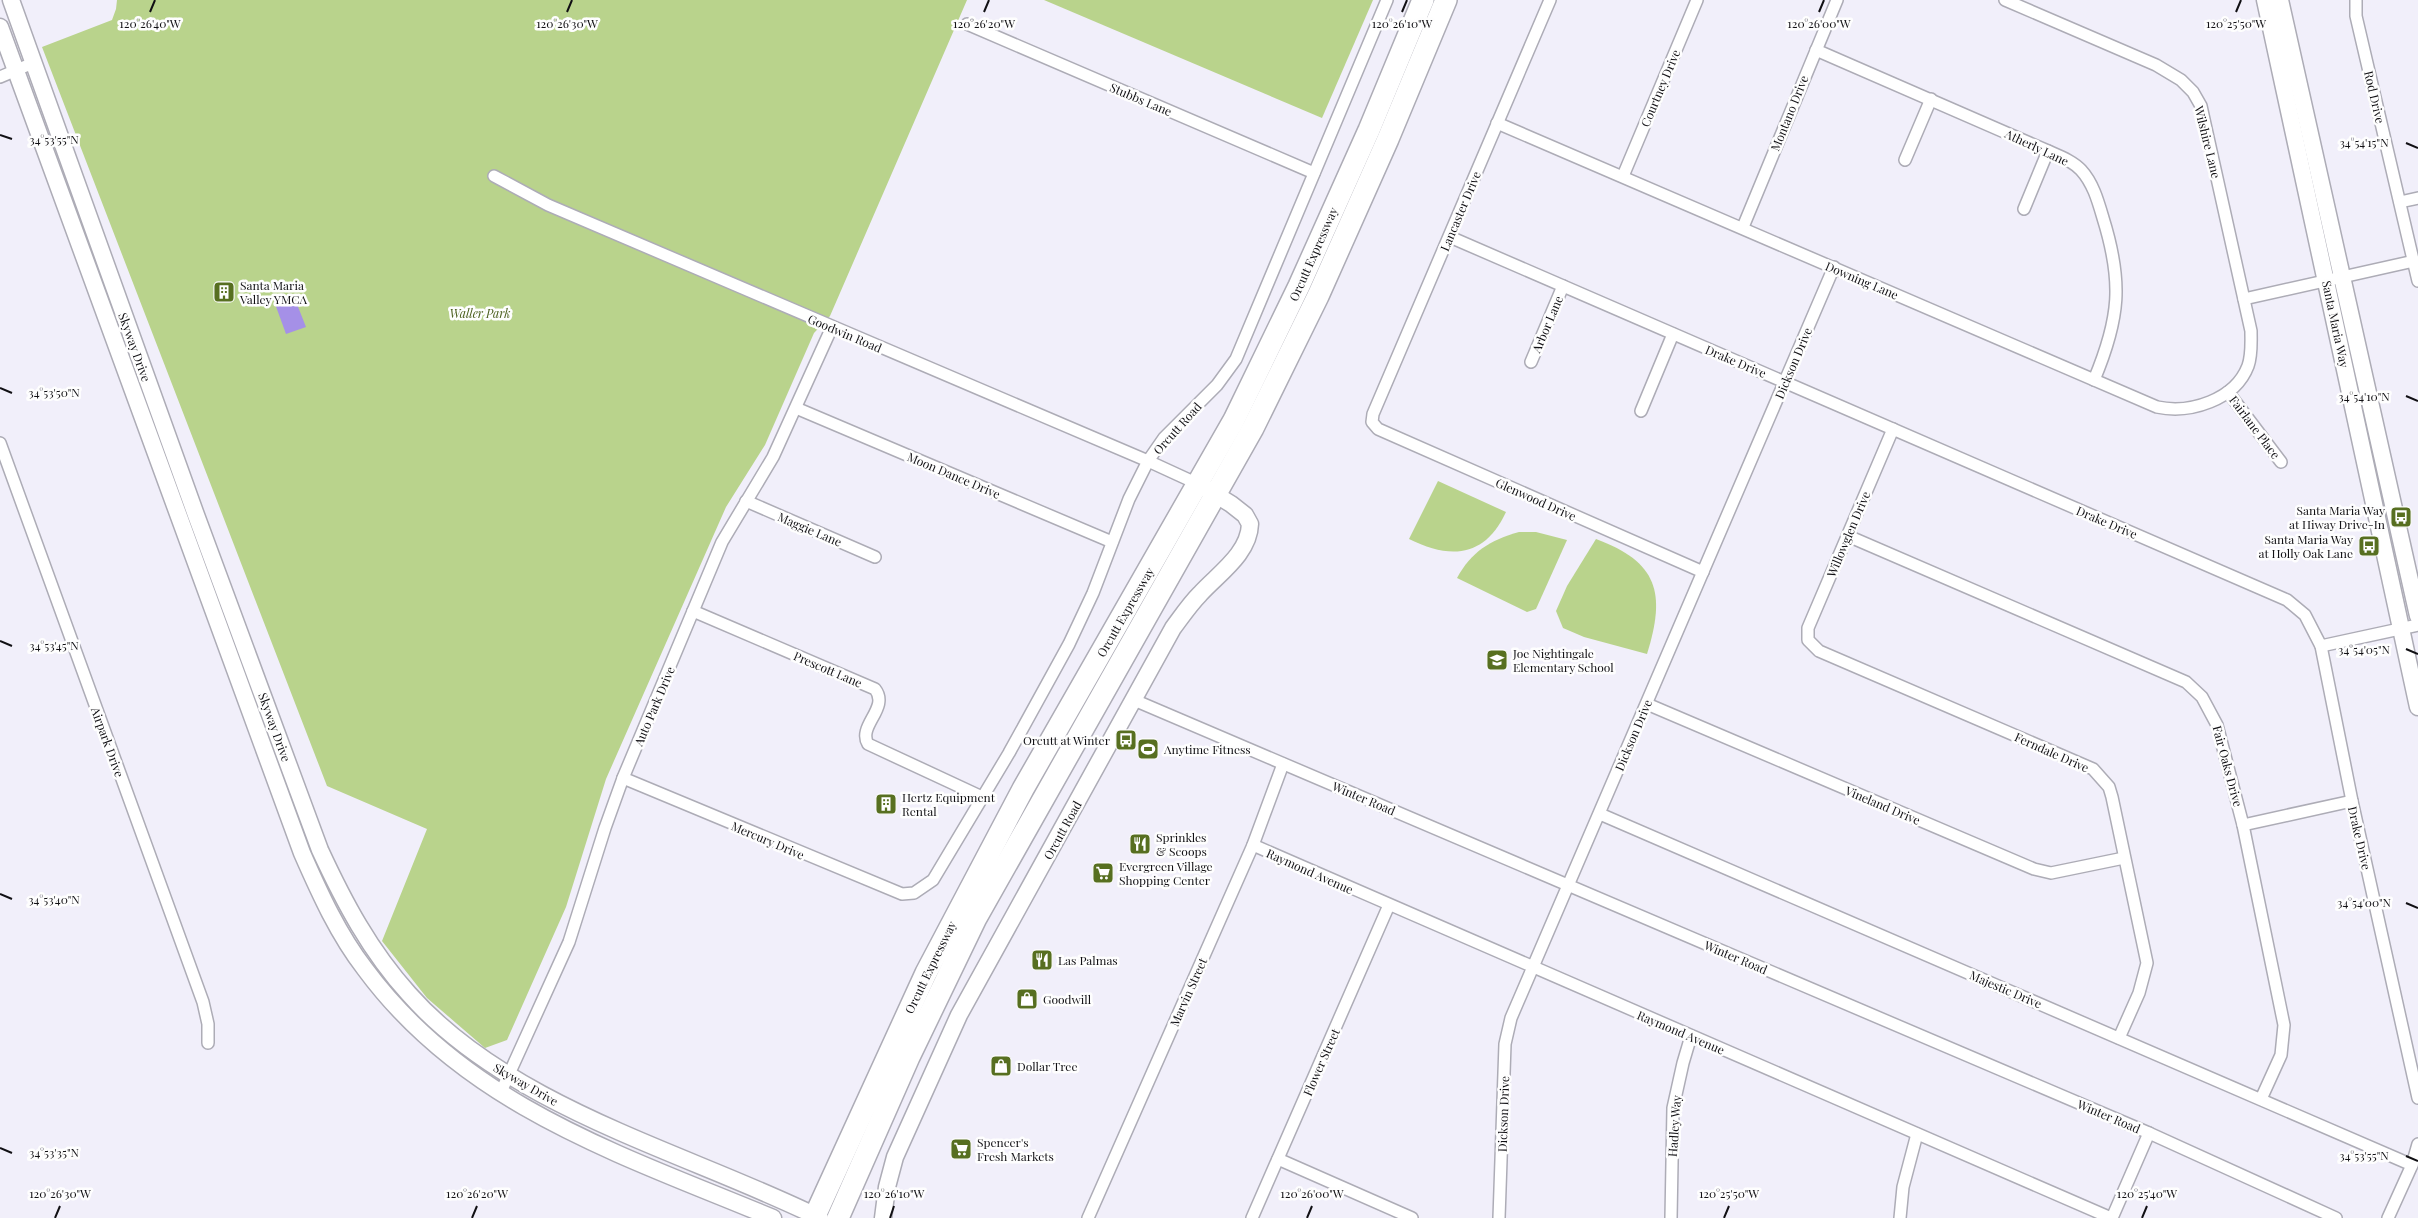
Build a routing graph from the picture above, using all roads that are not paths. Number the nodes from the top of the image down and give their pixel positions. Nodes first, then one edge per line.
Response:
1 (11, 0) edge
2 (1387, 0) edge
3 (1423, 0) edge
4 (1446, 0) edge
5 (1550, 0) edge
6 (1697, 0) edge
7 (1837, 0) edge
8 (2005, 0) edge
9 (2265, 0) edge
10 (2280, 0) edge
11 (2356, 0) edge
12 (967, 24) dead end
13 (0, 27) edge
14 (1816, 50) junction
15 (33, 63) junction
16 (15, 70) junction
17 (0, 77) edge
18 (1931, 99) junction
19 (1497, 123) junction
20 (2048, 151) junction
21 (1905, 160) dead end
22 (1314, 173) junction
23 (494, 176) dead end
24 (1623, 176) junction
25 (2418, 198) edge
26 (2400, 202) junction
27 (2024, 209) dead end
28 (1743, 227) junction
29 (1450, 237) junction
30 (2414, 261) junction
31 (1834, 267) junction
32 (2334, 279) junction
33 (2418, 281) edge
34 (1563, 286) junction
35 (2244, 299) junction
36 (832, 328) junction
37 (1673, 334) junction
38 (1531, 362) dead end
39 (2094, 380) junction
40 (1785, 382) junction
41 (2228, 392) junction
42 (796, 408) junction
43 (1640, 411) dead end
44 (1372, 422) joint
45 (1893, 429) junction
46 (0, 443) edge
47 (1148, 461) junction
48 (2281, 462) dead end
49 (1198, 484) junction
50 (1217, 494) junction
51 (746, 501) junction
52 (1848, 536) junction
53 (1112, 542) junction
54 (875, 556) dead end
55 (1703, 572) junction
56 (693, 611) junction
57 (2418, 616) edge
58 (2410, 627) edge
59 (1808, 640) joint
60 (2321, 646) junction
61 (1134, 700) junction
62 (1646, 704) junction
63 (2418, 707) edge
64 (1283, 764) junction
65 (624, 778) junction
66 (982, 797) junction
67 (2352, 801) junction
68 (1600, 814) junction
69 (2243, 825) junction
70 (1253, 845) junction
71 (2124, 858) junction
72 (1569, 885) junction
73 (914, 893) joint
74 (1389, 905) junction
75 (1533, 968) junction
76 (1691, 1036) junction
77 (2119, 1038) junction
78 (208, 1043) dead end
79 (509, 1076) junction
80 (500, 1094) junction
81 (2418, 1098) edge
82 (2261, 1099) junction
83 (2149, 1133) junction
84 (1917, 1134) junction
85 (2418, 1144) edge
86 (1278, 1159) junction
87 (2412, 1165) junction
88 (816, 1217) edge
89 (773, 1218) edge
90 (838, 1218) edge
91 (883, 1218) edge
92 (1088, 1218) edge
93 (1252, 1218) edge
94 (1412, 1218) edge
95 (1499, 1218) edge
96 (1671, 1218) edge
97 (1900, 1218) edge
98 (2111, 1218) edge
99 (2336, 1218) edge
100 (2388, 1218) edge

1 - 15 main road, Skyway Drive
2 - 22 street, Orcutt Road
3 - 49 highway, Orcutt Expressway
4 - 50 highway, Orcutt Expressway
5 - 19 street, Lancaster Drive
6 - 24 street, Courtney Drive
7 - 14 street, Montano Drive
8 - 35 street, Wilshire Lane
9 - 32 main road, Santa Maria Way
10 - 32 main road, Santa Maria Way
11 - 26 street, Rod Drive
12 - 22 street, Stubbs Lane
13 - 16 main road, Skyway Drive
14 - 18 street, Atherly Lane
14 - 28 street, Montano Drive
15 - 16 street
15 - 79 main road, Skyway Drive
16 - 17 street
16 - 80 main road, Skyway Drive
18 - 20 street, Atherly Lane
18 - 21 street
19 - 24 street, Downing Lane
19 - 29 street, Lancaster Drive
20 - 27 street
20 - 39 street, Atherly Lane
22 - 47 street, Orcutt Road
23 - 36 street, Goodwin Road
24 - 28 street, Downing Lane
25 - 26 street
26 - 30 street, Rod Drive
28 - 31 street, Downing Lane
29 - 34 street, Drake Drive
29 - 44 street, Lancaster Drive
30 - 32 street
30 - 33 street, Rod Drive
31 - 39 street, Downing Lane
31 - 40 street, Dickson Drive
32 - 35 street
32 - 57 main road, Santa Maria Way
32 - 58 main road, Santa Maria Way
34 - 37 street, Drake Drive
34 - 38 street, Arbor Lane
35 - 41 street, Wilshire Lane
36 - 42 street, Auto Park Drive
36 - 47 street, Goodwin Road
37 - 40 street, Drake Drive
37 - 43 street
39 - 41 street, Downing Lane
40 - 45 street, Drake Drive
40 - 55 street, Dickson Drive
41 - 48 street, Fairlane Place
42 - 51 street, Auto Park Drive
42 - 53 street, Moon Dance Drive
44 - 55 street, Glenwood Drive
45 - 52 street, Willowglen Drive
45 - 60 street, Drake Drive
46 - 78 street, Airpark Drive
47 - 49 street, Goodwin Road
47 - 53 street, Orcutt Road
49 - 50 main road, Orcutt Road
49 - 88 highway, Orcutt Expressway
50 - 61 main road, Orcutt Road
50 - 90 highway, Orcutt Expressway
51 - 54 street, Maggie Lane
51 - 56 street, Auto Park Drive
52 - 59 street, Willowglen Drive
52 - 69 street, Fair Oaks Drive
53 - 66 street, Orcutt Road
55 - 62 street, Dickson Drive
56 - 65 street, Auto Park Drive
56 - 66 street, Prescott Lane
58 - 60 street
58 - 63 main road, Santa Maria Way
59 - 71 street, Ferndale Drive
60 - 67 street, Drake Drive
61 - 64 street, Winter Road
61 - 91 main road, Orcutt Road
62 - 68 street, Dickson Drive
62 - 71 street, Vineland Drive
64 - 70 street, Marvin Street
64 - 72 street, Winter Road
65 - 73 street, Mercury Drive
65 - 79 street, Auto Park Drive
66 - 73 street, Orcutt Road
67 - 69 street
67 - 81 street, Drake Drive
68 - 72 street, Dickson Drive
68 - 77 street, Majestic Drive
69 - 82 street, Fair Oaks Drive
70 - 74 street, Raymond Avenue
70 - 92 street, Marvin Street
71 - 77 street, Ferndale Drive
72 - 75 street, Dickson Drive
72 - 83 street, Winter Road
74 - 75 street, Raymond Avenue
74 - 86 street, Flower Street
75 - 76 street, Raymond Avenue
75 - 95 street, Dickson Drive
76 - 84 street, Raymond Avenue
76 - 96 street, Hadley Way
77 - 82 street, Majestic Drive
79 - 80 street, Auto Park Drive
79 - 88 main road, Skyway Drive
80 - 89 main road, Skyway Drive
82 - 87 street, Majestic Drive
83 - 98 street
83 - 99 street, Winter Road
84 - 97 street
84 - 98 street, Raymond Avenue
85 - 87 street
86 - 93 street, Flower Street
86 - 94 street
87 - 100 street

